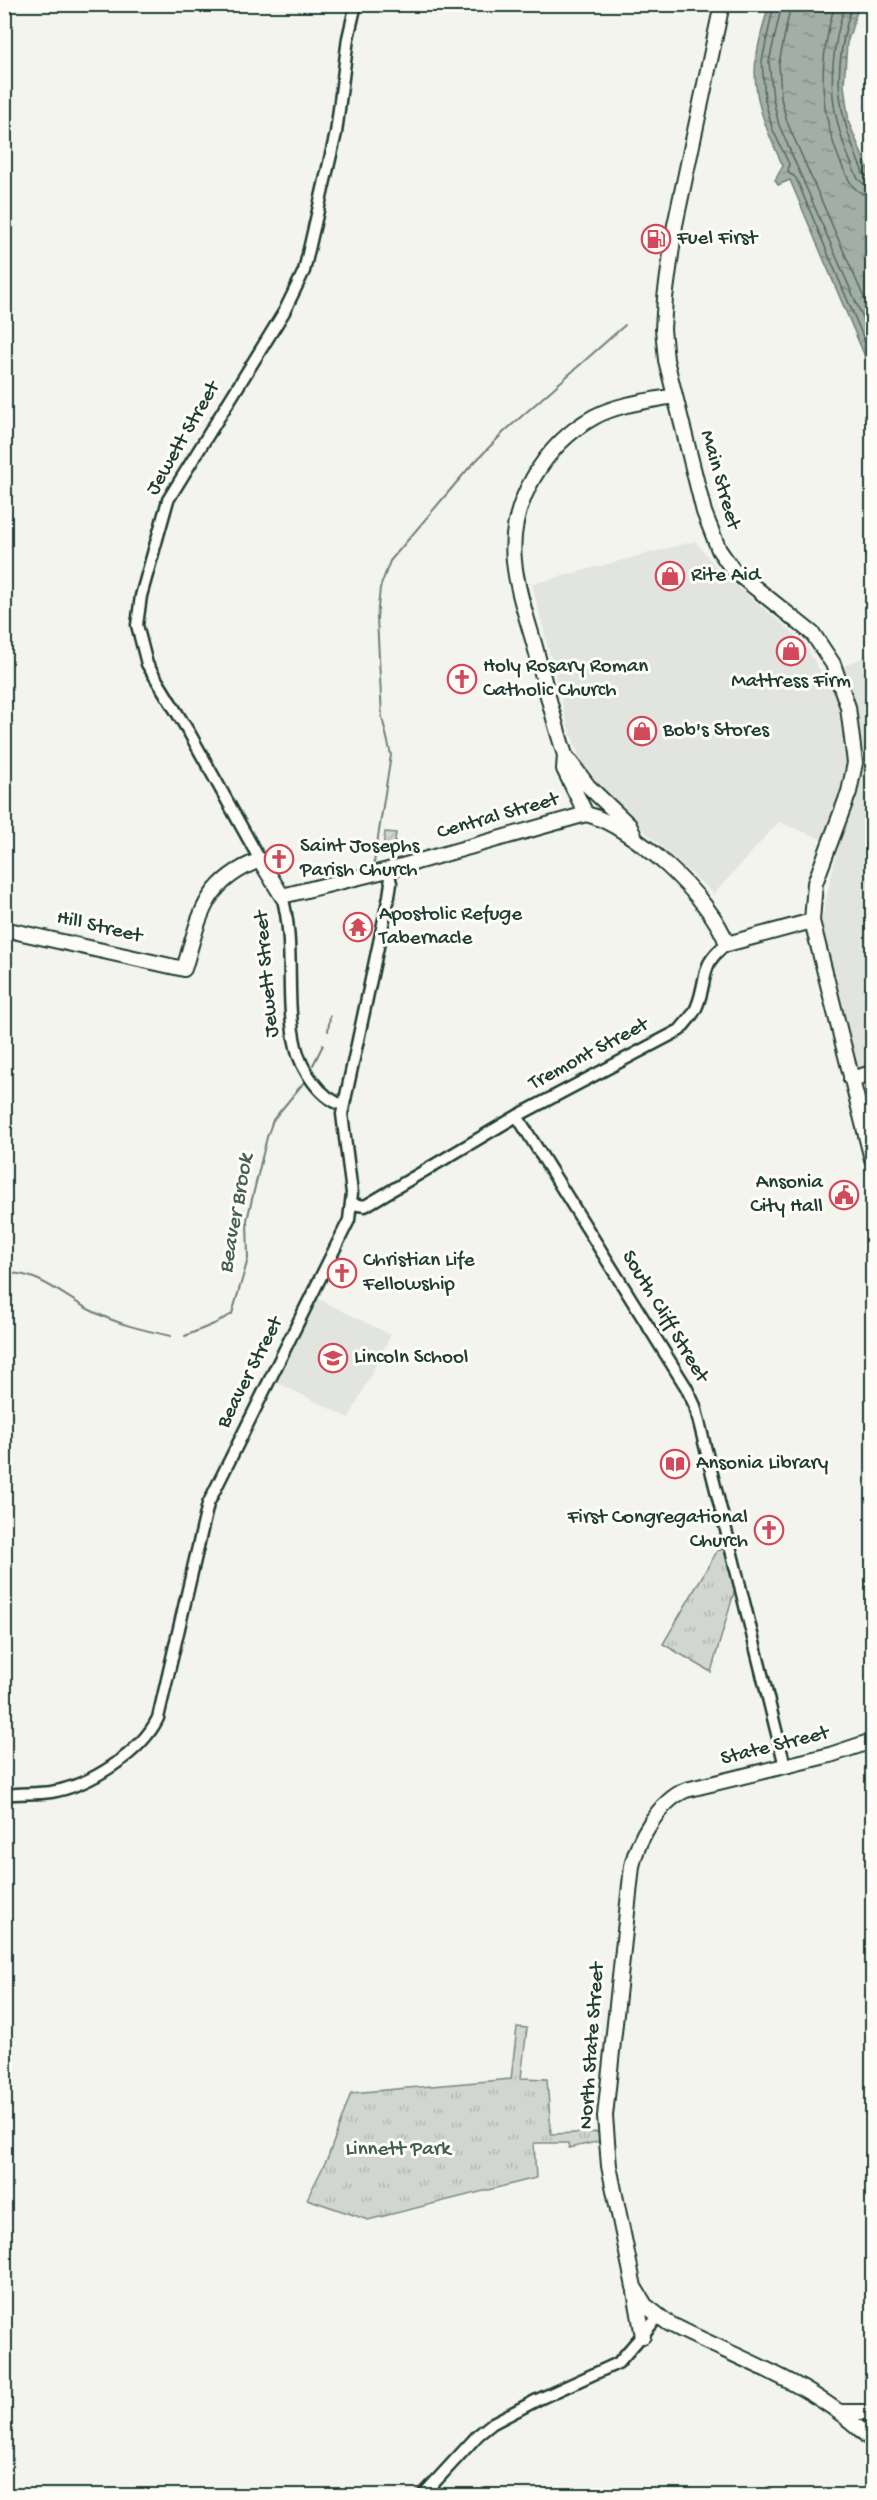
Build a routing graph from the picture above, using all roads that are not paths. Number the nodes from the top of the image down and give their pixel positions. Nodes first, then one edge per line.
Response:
1 (356, 4) edge
2 (722, 4) edge
3 (674, 396) junction
4 (565, 755) junction
5 (588, 786) junction
6 (586, 814) junction
7 (637, 842) junction
8 (260, 860) junction
9 (388, 870) junction
10 (282, 896) junction
11 (812, 921) junction
12 (4, 928) edge
13 (727, 944) junction
14 (873, 1073) edge
15 (851, 1079) junction
16 (344, 1105) junction
17 (517, 1116) junction
18 (873, 1159) edge
19 (352, 1204) junction
20 (873, 1741) edge
21 (785, 1766) junction
22 (686, 1791) joint
23 (4, 1795) edge
24 (634, 2288) junction
25 (658, 2317) junction
26 (643, 2336) junction
27 (842, 2412) junction
28 (873, 2412) edge
29 (873, 2441) edge
30 (422, 2496) edge

1 - 8 street, Jewett Street
2 - 3 main road, Main Street
3 - 4 main road
3 - 11 main road, Main Street
4 - 5 main road
4 - 6 main road
5 - 6 main road
5 - 7 main road
6 - 7 main road
6 - 9 main road, Central Street
7 - 13 main road
8 - 10 main road, Jewett Street
8 - 12 main road, Hill Street
9 - 10 main road, Central Street
9 - 16 street, Beaver Street
10 - 16 street, Jewett Street
11 - 13 main road
11 - 15 main road, Main Street
13 - 17 street, Tremont Street
14 - 15 main road
15 - 18 main road, Main Street
16 - 19 street, Beaver Street
17 - 19 street, Tremont Street
17 - 21 street, South Cliff Street
19 - 23 street, Beaver Street
20 - 21 main road, State Street
21 - 22 main road, State Street
22 - 24 main road, North State Street
24 - 25 main road, North State Street
24 - 26 main road
25 - 26 street
25 - 27 main road, North State Street
26 - 30 street
27 - 28 main road
27 - 29 main road, North State Street

